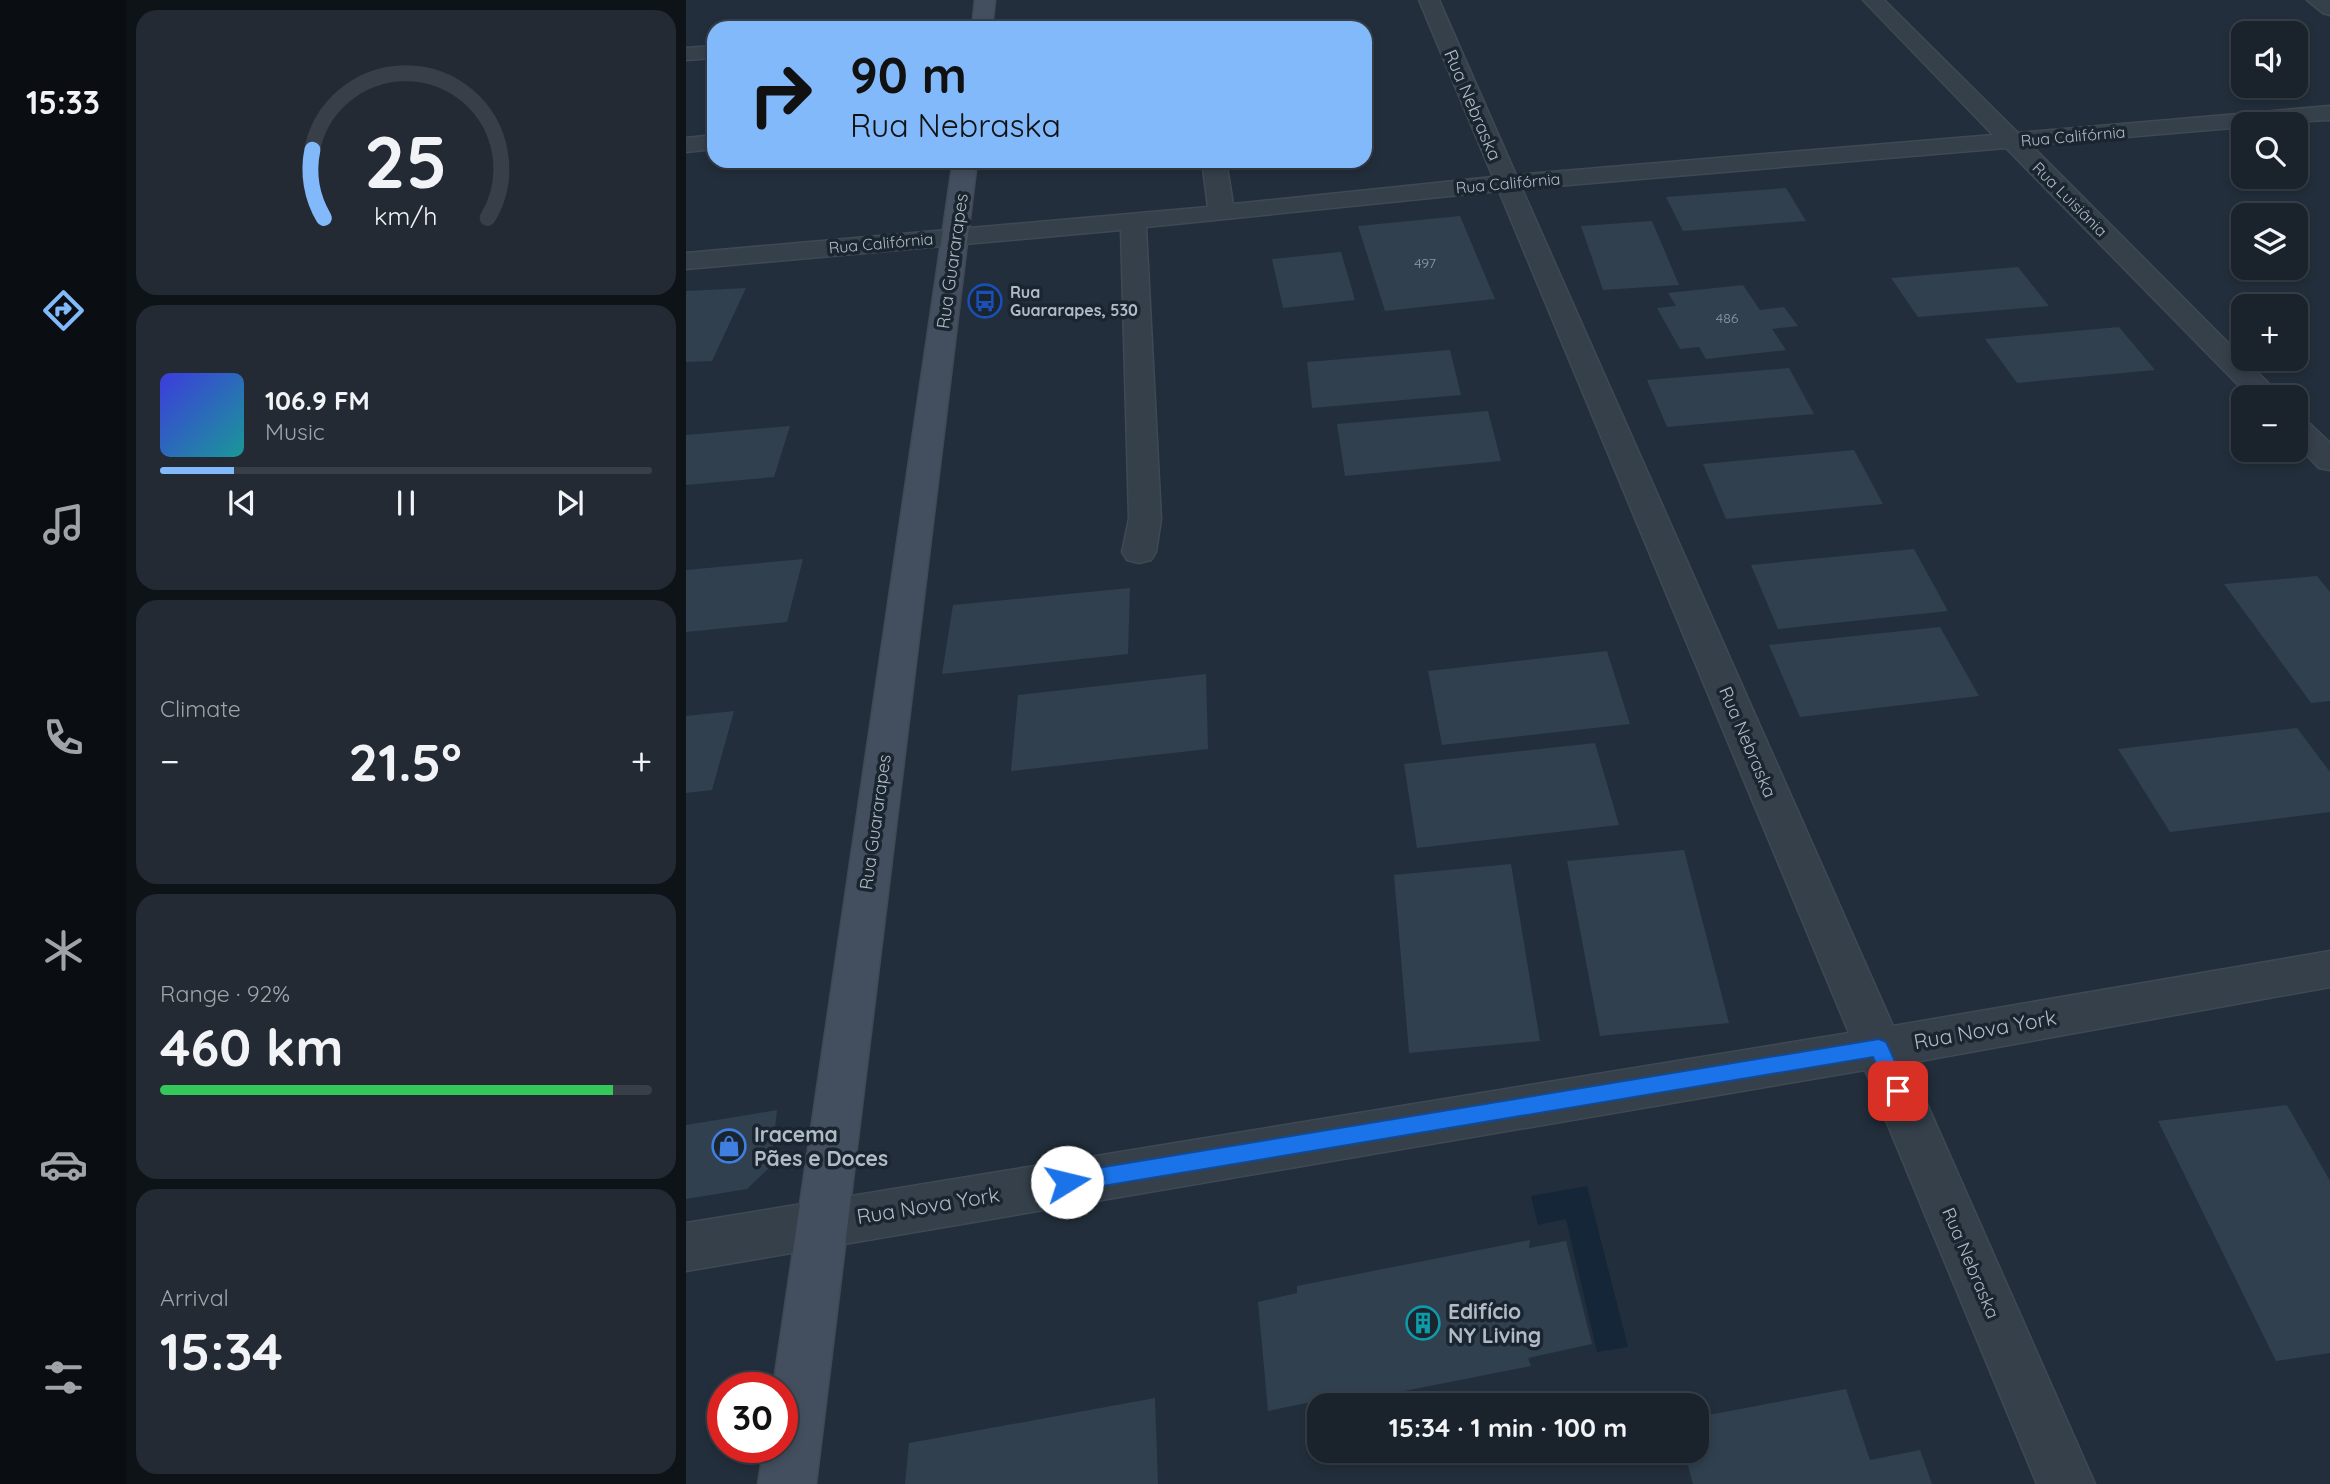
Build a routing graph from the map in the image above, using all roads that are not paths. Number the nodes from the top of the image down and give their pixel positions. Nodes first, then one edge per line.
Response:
1 (985, 0) edge
2 (1429, 0) edge
3 (1873, 0) edge
4 (2317, 0) edge
5 (2330, 9) edge
6 (983, 21) edge
7 (707, 52) edge
8 (686, 54) edge
9 (2330, 113) edge
10 (2013, 141) junction
11 (707, 143) edge
12 (686, 145) edge
13 (964, 168) edge
14 (1215, 168) edge
15 (1506, 183) junction
16 (1223, 213) junction
17 (1133, 221) junction
18 (956, 236) junction
19 (686, 261) edge
20 (2255, 385) edge
21 (2308, 439) edge
22 (2330, 461) edge
23 (1139, 552) dead end
24 (2330, 969) edge
25 (1879, 1048) junction
26 (820, 1223) junction
27 (686, 1247) edge
28 (787, 1484) edge
29 (2066, 1484) edge

1 - 6 street
2 - 15 street, Rua Nebraska
3 - 10 street, Rua Luisiânia
4 - 5 street
7 - 8 street
9 - 10 street, Rua Califórnia
10 - 15 street, Rua Califórnia
10 - 20 street, Rua Luisiânia
11 - 12 street
13 - 18 street, Rua Guararapes
14 - 16 street
15 - 16 street, Rua Califórnia
15 - 25 street, Rua Nebraska
16 - 17 street, Rua Califórnia
17 - 18 street, Rua Califórnia
17 - 23 street
18 - 19 street, Rua Califórnia
18 - 26 street, Rua Guararapes
21 - 22 street
24 - 25 street, Rua Nova York
25 - 26 street, Rua Nova York
25 - 29 street, Rua Nebraska
26 - 27 street, Rua Nova York
26 - 28 street, Rua Guararapes

